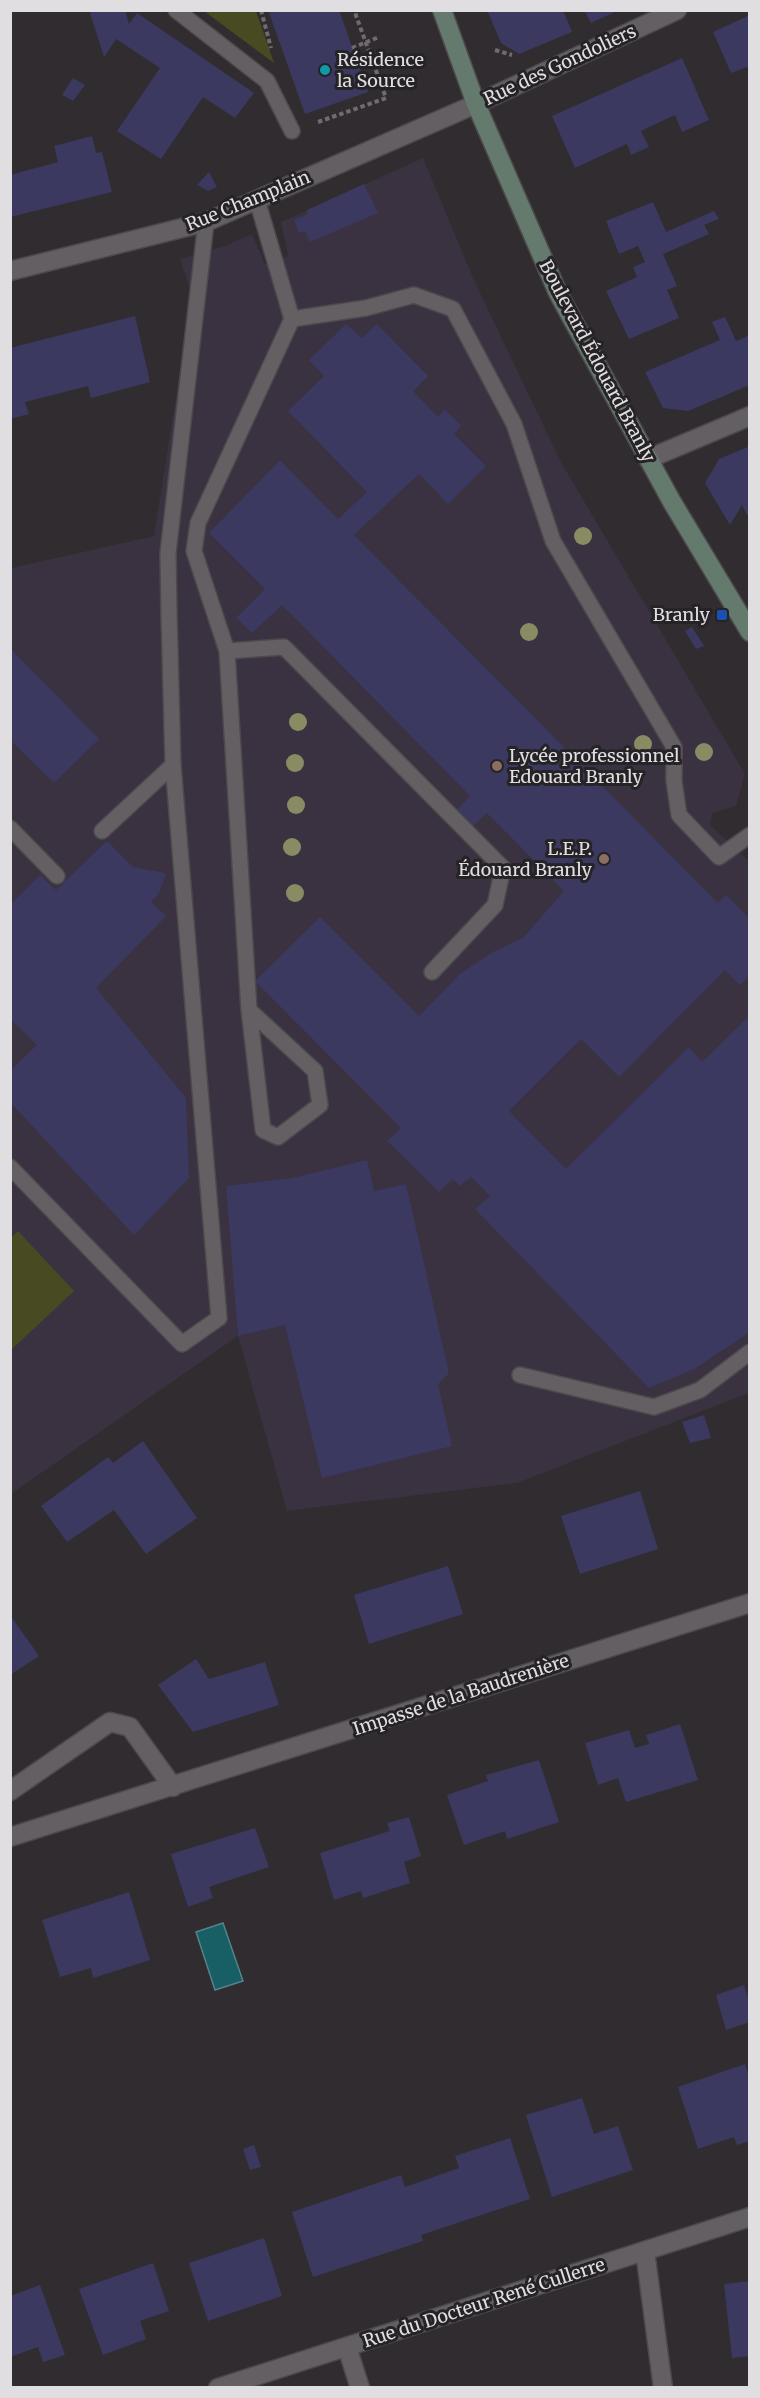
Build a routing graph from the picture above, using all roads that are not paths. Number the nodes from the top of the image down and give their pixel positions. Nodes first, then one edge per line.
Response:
1 (176, 10) edge
2 (442, 10) edge
3 (677, 10) edge
4 (476, 104) junction
5 (292, 131) road end
6 (257, 200) junction
7 (206, 222) junction
8 (10, 271) edge
9 (292, 320) junction
10 (750, 416) edge
11 (648, 459) junction
12 (750, 632) edge
13 (227, 651) junction
14 (173, 765) junction
15 (10, 828) edge
16 (102, 831) dead end
17 (750, 835) edge
18 (57, 876) dead end
19 (432, 972) dead end
20 (249, 1010) junction
21 (10, 1167) edge
22 (750, 1352) edge
23 (520, 1376) dead end
24 (750, 1603) edge
25 (173, 1787) junction
26 (10, 1791) edge
27 (10, 1837) edge
28 (750, 2217) edge
29 (645, 2251) junction
30 (347, 2347) junction
31 (218, 2388) edge
32 (360, 2388) edge
33 (663, 2388) edge

1 - 5 lane
2 - 4 main road, Boulevard Édouard Branly
3 - 4 street, Rue des Gondoliers
4 - 6 street, Rue Champlain
4 - 11 main road, Boulevard Édouard Branly
6 - 7 street, Rue Champlain
6 - 9 lane
7 - 8 street, Rue Champlain
7 - 14 lane
9 - 13 lane
9 - 17 lane
10 - 11 street
11 - 12 main road, Boulevard Édouard Branly
13 - 19 lane
13 - 20 lane
14 - 16 lane
14 - 21 lane
15 - 18 lane
20 - 20 lane
22 - 23 lane
24 - 25 street, Impasse de la Baudrenière
25 - 26 street
25 - 27 street, Impasse de la Baudrenière
28 - 29 street, Rue du Docteur René Cullerre
29 - 30 street, Rue du Docteur René Cullerre
29 - 33 street
30 - 31 street, Rue du Docteur René Cullerre
30 - 32 street

